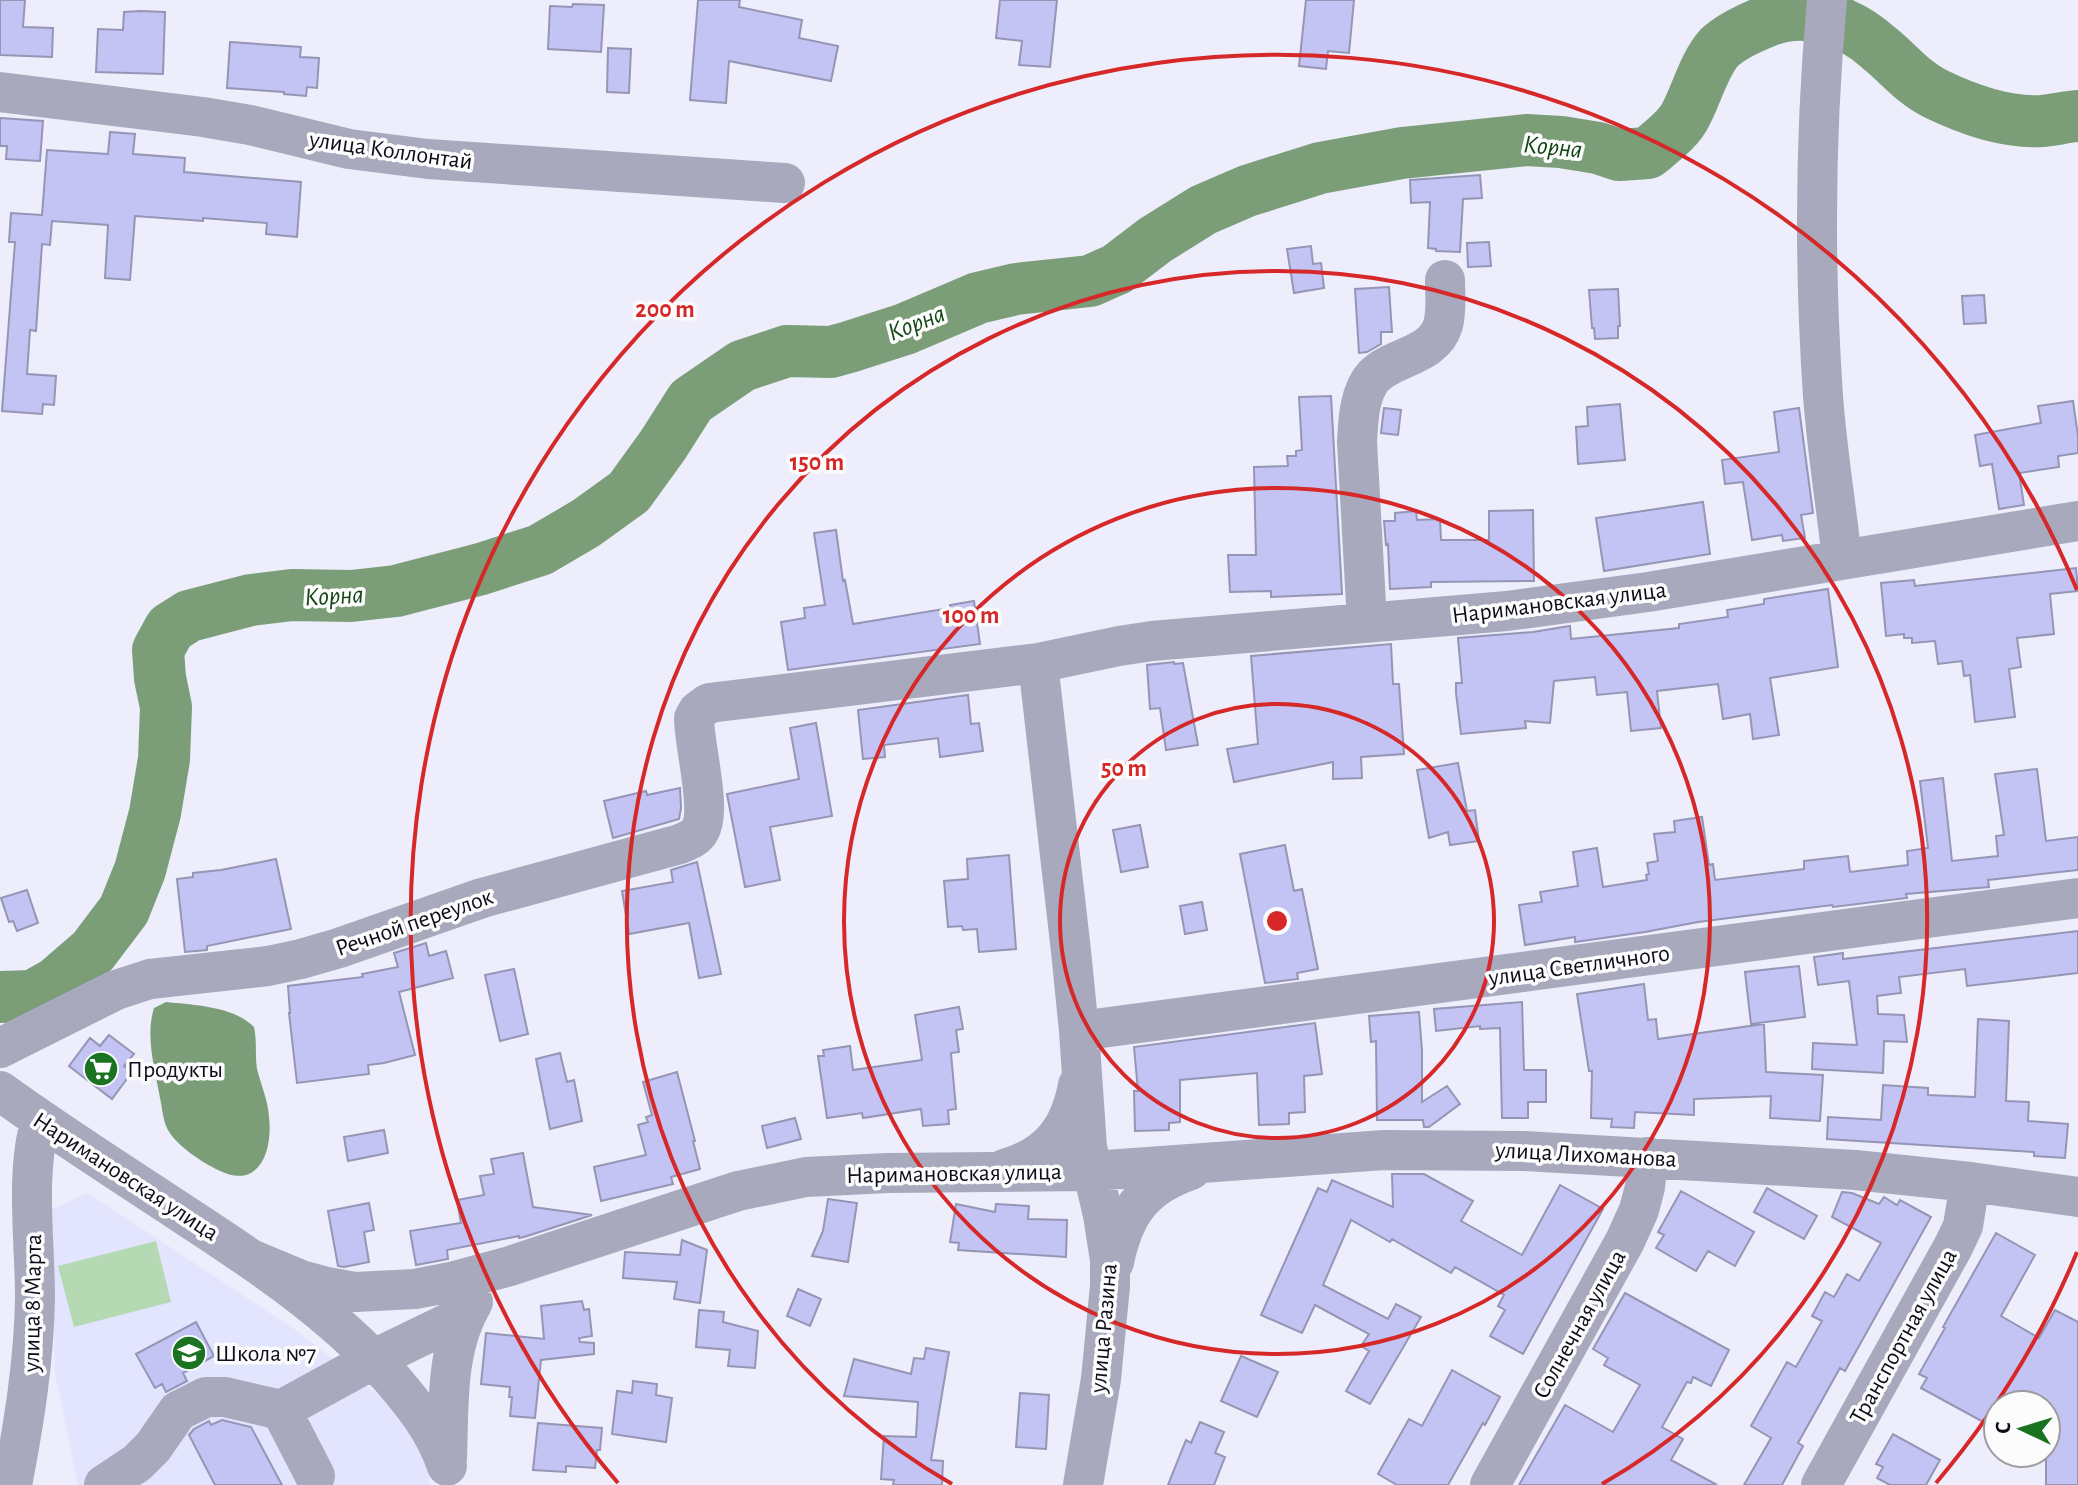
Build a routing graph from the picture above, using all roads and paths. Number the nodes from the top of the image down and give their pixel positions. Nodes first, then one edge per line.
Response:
1 (1827, 0) edge
2 (0, 92) edge
3 (785, 183) dead end
4 (1445, 280) dead end
5 (2078, 521) edge
6 (1842, 559) junction
7 (1367, 622) junction
8 (1038, 663) junction
9 (709, 703) joint
10 (2078, 898) edge
11 (0, 1048) edge
12 (1080, 1050) junction
13 (15, 1105) edge
14 (1648, 1157) junction
15 (1213, 1162) junction
16 (1092, 1171) junction
17 (990, 1172) junction
18 (1970, 1182) junction
19 (2078, 1197) edge
20 (253, 1260) junction
21 (510, 1266) junction
22 (1110, 1286) junction
23 (465, 1315) junction
24 (374, 1359) junction
25 (281, 1410) junction
26 (315, 1476) dead end
27 (446, 1476) edge
28 (118, 1481) edge
29 (12, 1485) edge
30 (1083, 1485) edge
31 (1490, 1485) edge
32 (1821, 1485) edge

1 - 6 street
2 - 3 street, улица Коллонтай
4 - 7 street
5 - 6 street, Наримановская улица
6 - 7 street, Наримановская улица
7 - 8 street, Наримановская улица
8 - 9 street, Наримановская улица
8 - 12 street, Наримановская улица
9 - 11 street, Речной переулок
10 - 12 street, улица Светличного
12 - 16 street, Наримановская улица
12 - 17 street
13 - 20 street, Наримановская улица
13 - 29 street, улица 8 Марта
14 - 15 street, улица Лихоманова
14 - 18 street, улица Лихоманова
14 - 31 street, Солнечная улица
15 - 16 street, улица Лихоманова
15 - 22 street
16 - 17 street, Наримановская улица
16 - 22 street, улица Разина
17 - 21 street, Наримановская улица
18 - 19 street, улица Лихоманова
18 - 32 street, Транспортная улица
20 - 21 street, Наримановская улица
20 - 24 street, Наримановская улица
21 - 23 street, Наримановская улица
22 - 30 street, улица Разина
23 - 24 street
23 - 27 street, Наримановская улица
24 - 25 street
24 - 27 street, Наримановская улица
25 - 26 street
25 - 28 street

